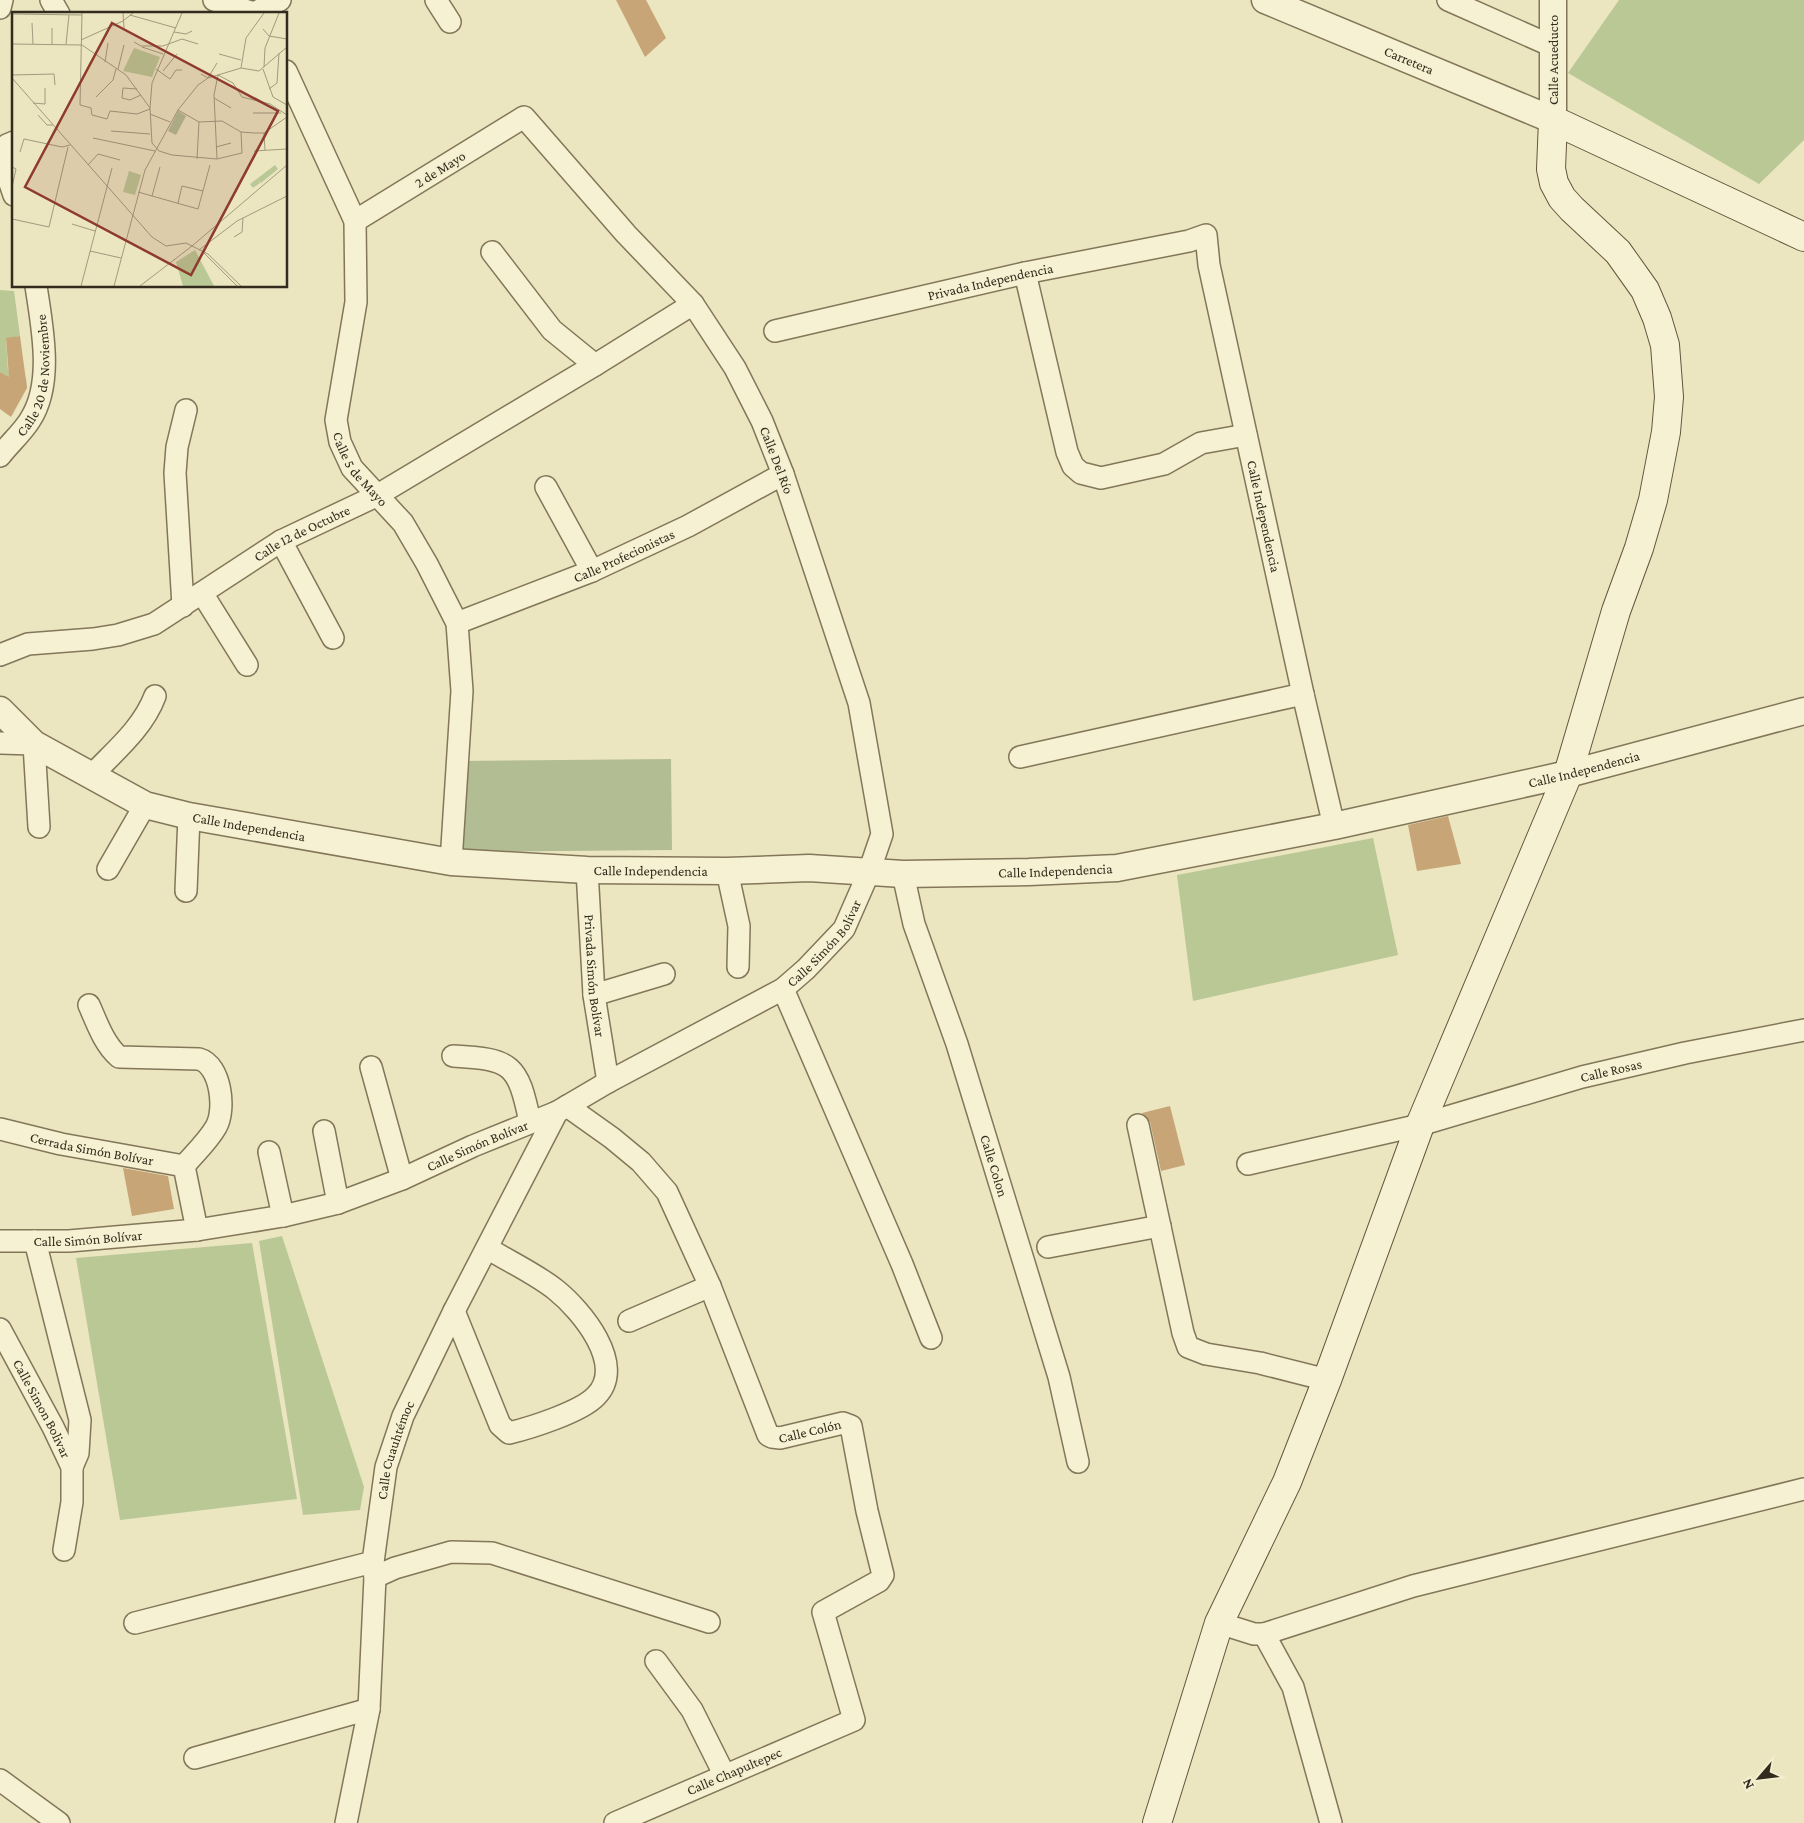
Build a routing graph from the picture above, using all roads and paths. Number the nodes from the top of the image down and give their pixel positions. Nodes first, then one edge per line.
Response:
1 (2, 0) edge
2 (51, 0) edge
3 (214, 0) edge
4 (280, 0) edge
5 (436, 0) edge
6 (1266, 0) edge
7 (1448, 0) edge
8 (1553, 0) edge
9 (0, 8) edge
10 (58, 12) edge
11 (253, 12) edge
12 (258, 12) edge
13 (450, 22) dead end
14 (1552, 46) junction
15 (288, 76) edge
16 (524, 117) joint
17 (1553, 120) junction
18 (12, 143) edge
19 (0, 153) edge
20 (12, 189) edge
21 (355, 221) junction
22 (1206, 235) joint
23 (1804, 237) edge
24 (492, 252) dead end
25 (1025, 273) junction
26 (36, 288) edge
27 (692, 304) junction
28 (775, 331) dead end
29 (595, 365) junction
30 (186, 410) dead end
31 (1246, 435) junction
32 (0, 456) edge
33 (783, 474) junction
34 (546, 487) dead end
35 (376, 496) junction
36 (281, 541) junction
37 (592, 570) junction
38 (202, 593) junction
39 (183, 606) junction
40 (457, 623) junction
41 (333, 638) dead end
42 (0, 655) edge
43 (247, 665) dead end
44 (1303, 694) junction
45 (155, 696) dead end
46 (0, 710) edge
47 (1804, 711) edge
48 (0, 743) edge
49 (34, 744) junction
50 (1020, 757) dead end
51 (1568, 774) junction
52 (92, 775) junction
53 (145, 805) junction
54 (189, 816) junction
55 (1334, 826) junction
56 (39, 827) dead end
57 (450, 862) junction
58 (108, 869) dead end
59 (587, 870) junction
60 (727, 871) junction
61 (869, 872) junction
62 (903, 874) junction
63 (186, 891) dead end
64 (738, 967) dead end
65 (664, 974) dead end
66 (783, 989) junction
67 (594, 995) junction
68 (89, 1005) dead end
69 (1804, 1030) edge
70 (453, 1056) dead end
71 (372, 1067) dead end
72 (608, 1082) junction
73 (562, 1109) junction
74 (530, 1122) junction
75 (1138, 1125) dead end
76 (1420, 1125) junction
77 (0, 1129) edge
78 (324, 1131) dead end
79 (269, 1152) dead end
80 (1248, 1164) dead end
81 (184, 1166) junction
82 (402, 1179) junction
83 (338, 1203) junction
84 (283, 1216) junction
85 (1160, 1226) junction
86 (197, 1230) junction
87 (0, 1241) edge
88 (34, 1241) junction
89 (1048, 1247) dead end
90 (488, 1248) junction
91 (710, 1286) junction
92 (454, 1311) junction
93 (629, 1321) dead end
94 (0, 1329) edge
95 (931, 1338) dead end
96 (1327, 1380) junction
97 (1078, 1462) dead end
98 (72, 1467) junction
99 (1804, 1489) edge
100 (64, 1550) dead end
101 (374, 1570) junction
102 (709, 1622) dead end
103 (135, 1623) dead end
104 (1219, 1624) junction
105 (1264, 1634) junction
106 (656, 1661) dead end
107 (369, 1708) junction
108 (854, 1720) joint
109 (195, 1758) dead end
110 (724, 1774) junction
111 (0, 1780) edge
112 (59, 1823) edge
113 (346, 1823) edge
114 (615, 1823) edge
115 (1157, 1823) edge
116 (1331, 1823) edge

1 - 9 street
2 - 10 street
3 - 11 street
4 - 12 street
5 - 13 street
6 - 17 street, Carretera
7 - 14 street
8 - 14 street, Calle Acueducto
14 - 17 street, Calle Acueducto
15 - 21 street, Calle 5 de Mayo
16 - 21 street, 2 de Mayo
16 - 27 street, Calle Del Río
17 - 23 main road
17 - 51 main road
18 - 19 street
19 - 20 street
21 - 35 street, Calle 5 de Mayo
22 - 25 street, Privada Independencia
22 - 31 street, Calle Independencia
24 - 29 street
25 - 28 street, Privada Independencia
25 - 31 street
26 - 32 street, Calle 20 de Noviembre
27 - 29 street, Calle 12 de Octubre
27 - 33 street, Calle Del Río
29 - 35 street, Calle 12 de Octubre
30 - 39 street
31 - 44 street, Calle Independencia
33 - 37 street, Calle Profecionistas
33 - 61 street, Calle Del Río
34 - 37 street
35 - 36 street, Calle 12 de Octubre
35 - 40 street, Calle 5 de Mayo
36 - 38 street, Calle 12 de Octubre
36 - 41 street
37 - 40 street, Calle Profecionistas
38 - 39 street, Calle 12 de Octubre
38 - 43 street
39 - 42 street, Calle 12 de Octubre
40 - 57 street, Calle 5 de Mayo
44 - 50 street
44 - 55 street, Calle Independencia
45 - 52 street
46 - 49 street, Calle Independencia
47 - 51 street, Calle Independencia
48 - 49 street
49 - 52 street, Calle Independencia
49 - 56 street
51 - 55 street, Calle Independencia
51 - 76 main road
52 - 53 street, Calle Independencia
53 - 54 street, Calle Independencia
53 - 58 street
54 - 57 street, Calle Independencia
54 - 63 street
55 - 62 street, Calle Independencia
57 - 59 street, Calle Independencia
59 - 60 street, Calle Independencia
59 - 67 street, Privada Simón Bolívar
60 - 61 street, Calle Independencia
60 - 64 street
61 - 62 street, Calle Independencia
61 - 66 street, Calle Simón Bolívar
62 - 97 street, Calle Colon
65 - 67 street
66 - 72 street, Calle Simón Bolívar
66 - 95 street
67 - 72 street, Privada Simón Bolívar
68 - 81 street
69 - 76 street, Calle Rosas
70 - 74 street
71 - 82 street
72 - 73 street, Calle Simón Bolívar
73 - 74 street, Calle Simón Bolívar
73 - 90 street, Calle Cuauhtémoc
73 - 91 street, Calle Colón
74 - 82 street, Calle Simón Bolívar
75 - 85 street
76 - 80 street, Calle Rosas
76 - 96 main road
77 - 81 street, Cerrada Simón Bolívar
78 - 83 street
79 - 84 street
81 - 86 street
82 - 83 street, Calle Simón Bolívar
83 - 84 street, Calle Simón Bolívar
84 - 86 street, Calle Simón Bolívar
85 - 89 street
85 - 96 street
86 - 88 street, Calle Simón Bolívar
87 - 88 street, Calle Simón Bolívar
88 - 98 street
90 - 92 street, Calle Cuauhtémoc
90 - 92 street
91 - 93 street
91 - 108 street, Calle Colón
92 - 101 street, Calle Cuauhtémoc
94 - 98 street, Calle Simon Bolivar
96 - 104 main road
98 - 100 street, Calle Simon Bolivar
99 - 105 street
101 - 102 street
101 - 103 street
101 - 107 street, Calle Cuauhtémoc
104 - 105 street
104 - 115 main road
105 - 116 street
106 - 110 street
107 - 109 street
107 - 113 street, Calle Cuauhtémoc
108 - 110 street, Calle Chapultepec
110 - 114 street, Calle Chapultepec
111 - 112 street

